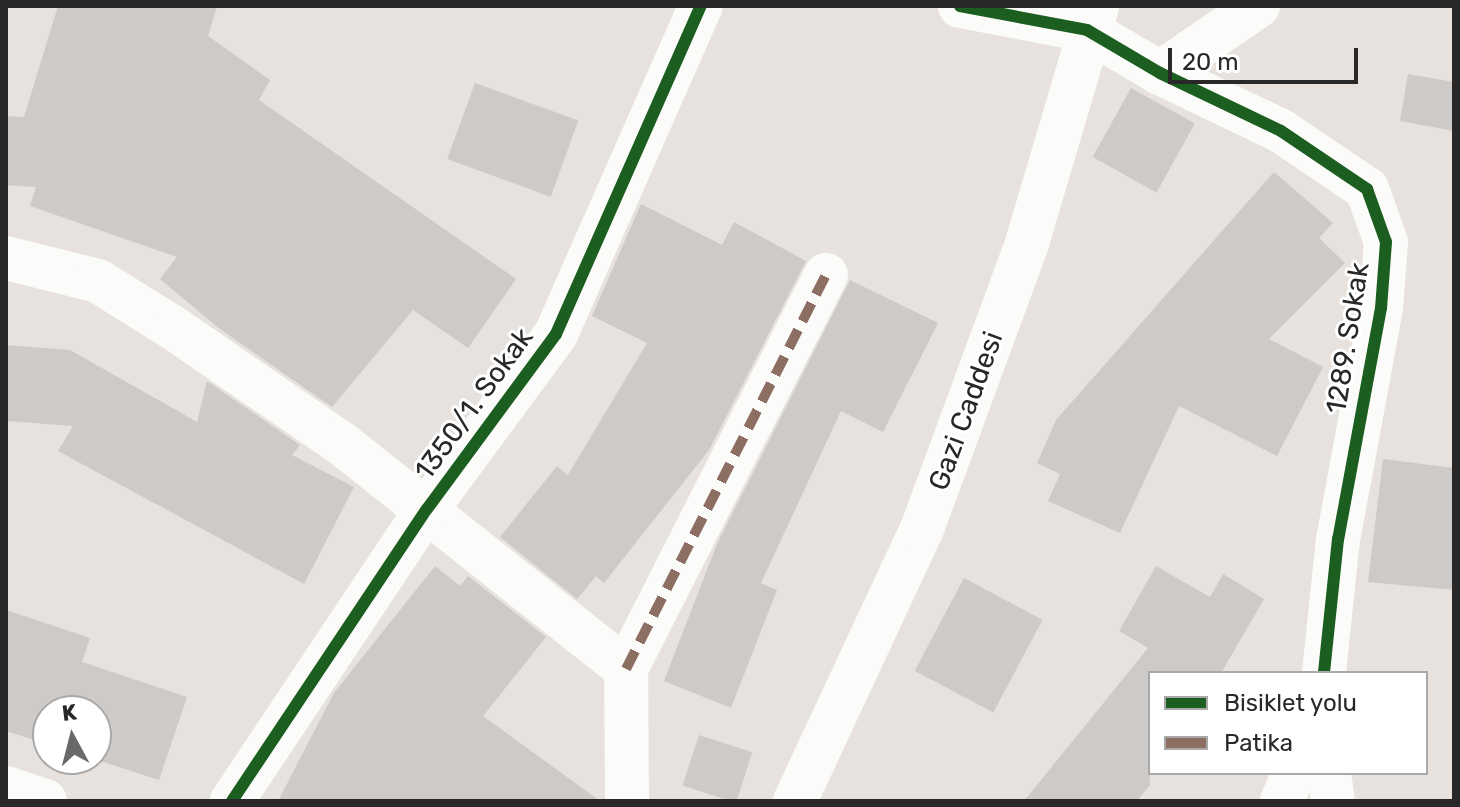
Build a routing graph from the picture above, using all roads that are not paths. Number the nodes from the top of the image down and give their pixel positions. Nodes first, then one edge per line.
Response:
1 (701, 6) edge
2 (960, 6) edge
3 (1258, 6) edge
4 (1092, 18) edge
5 (1160, 73) junction
6 (6, 258) edge
7 (826, 275) dead end
8 (427, 509) junction
9 (626, 669) junction
10 (1324, 671) edge
11 (1293, 775) edge
12 (1329, 775) edge
13 (6, 788) edge
14 (45, 801) edge
15 (232, 801) edge
16 (627, 801) edge
17 (795, 801) edge
18 (1282, 801) edge
19 (1333, 801) edge

1 - 8 street, 1350/1. Sokak
2 - 4 street, 1289. Sokak
3 - 5 street
4 - 5 street, 1289. Sokak
4 - 17 street, Gazi Caddesi
5 - 10 street, 1289. Sokak
6 - 8 street, 1350/1. Sokak
7 - 9 street
8 - 9 street, 1350/1. Sokak
8 - 15 street, 1350/1. Sokak
9 - 16 street
11 - 18 street
12 - 19 street
13 - 14 street

